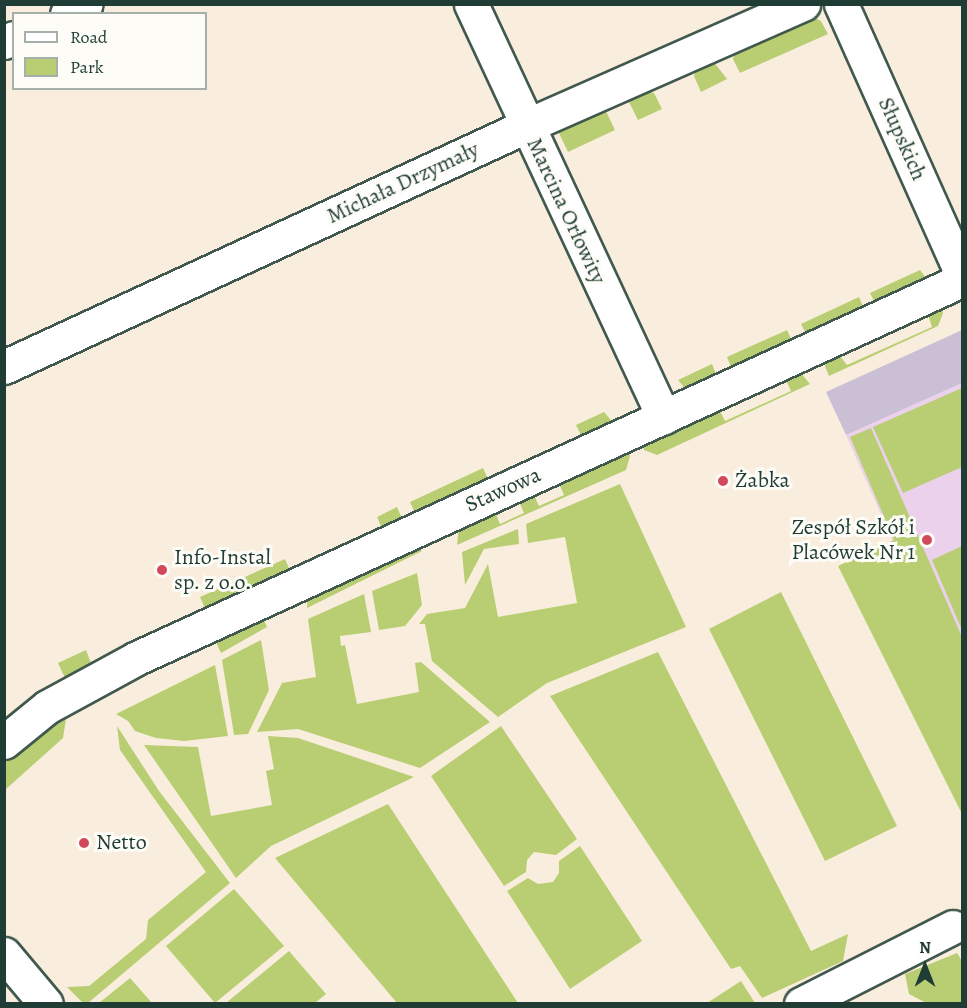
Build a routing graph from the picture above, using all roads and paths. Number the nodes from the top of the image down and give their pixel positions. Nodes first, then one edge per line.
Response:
1 (86, 4) edge
2 (471, 4) edge
3 (803, 4) edge
4 (841, 4) edge
5 (70, 12) edge
6 (526, 126) junction
7 (963, 274) edge
8 (963, 280) edge
9 (4, 367) edge
10 (664, 417) junction
11 (47, 707) junction
12 (4, 717) edge
13 (4, 742) edge
14 (953, 927) dead end
15 (4, 954) edge
16 (46, 1004) edge
17 (801, 1004) edge

1 - 5 street
2 - 6 street, Marcina Orłowity
3 - 6 street, Michała Drzymały
4 - 7 street, Słupskich
6 - 9 street, Michała Drzymały
6 - 10 street, Marcina Orłowity
8 - 10 street, Stawowa
10 - 11 street, Stawowa
11 - 12 street, Stawowa
11 - 13 street, Stawowa
14 - 17 street
15 - 16 street

